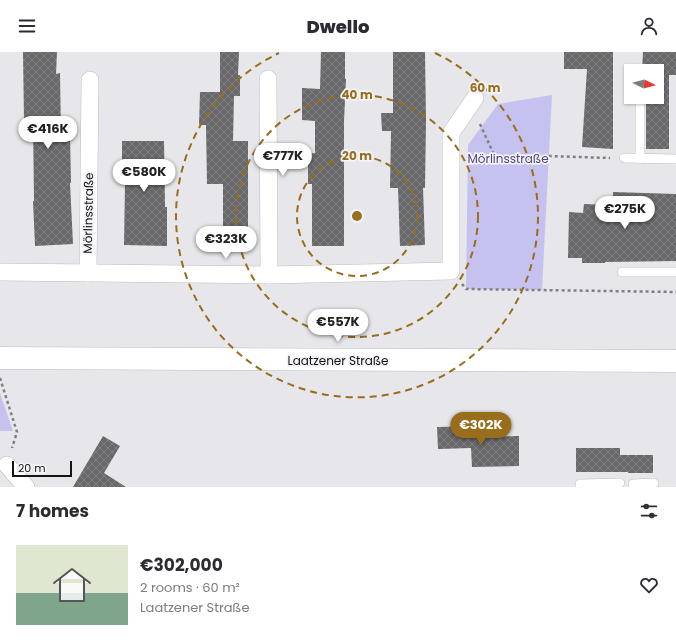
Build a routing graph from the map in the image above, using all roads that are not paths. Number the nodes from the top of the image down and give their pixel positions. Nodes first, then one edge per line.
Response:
1 (268, 79) dead end
2 (90, 80) dead end
3 (471, 104) road end
4 (640, 104) edge
5 (624, 158) road end
6 (640, 159) junction
7 (676, 159) edge
8 (0, 272) edge
9 (622, 272) dead end
10 (676, 272) edge
11 (88, 273) junction
12 (270, 275) junction
13 (0, 358) edge
14 (676, 361) edge
15 (7, 465) road end
16 (620, 483) dead end
17 (654, 483) dead end
18 (26, 487) edge
19 (580, 487) edge
20 (634, 487) edge

1 - 12 street
2 - 11 street, Mörlinsstraße
3 - 12 street
4 - 6 lane
5 - 6 lane
6 - 7 lane
8 - 11 street
9 - 10 lane
11 - 12 street
13 - 14 main road, Laatzener Straße
15 - 18 street
16 - 19 lane
17 - 20 lane

